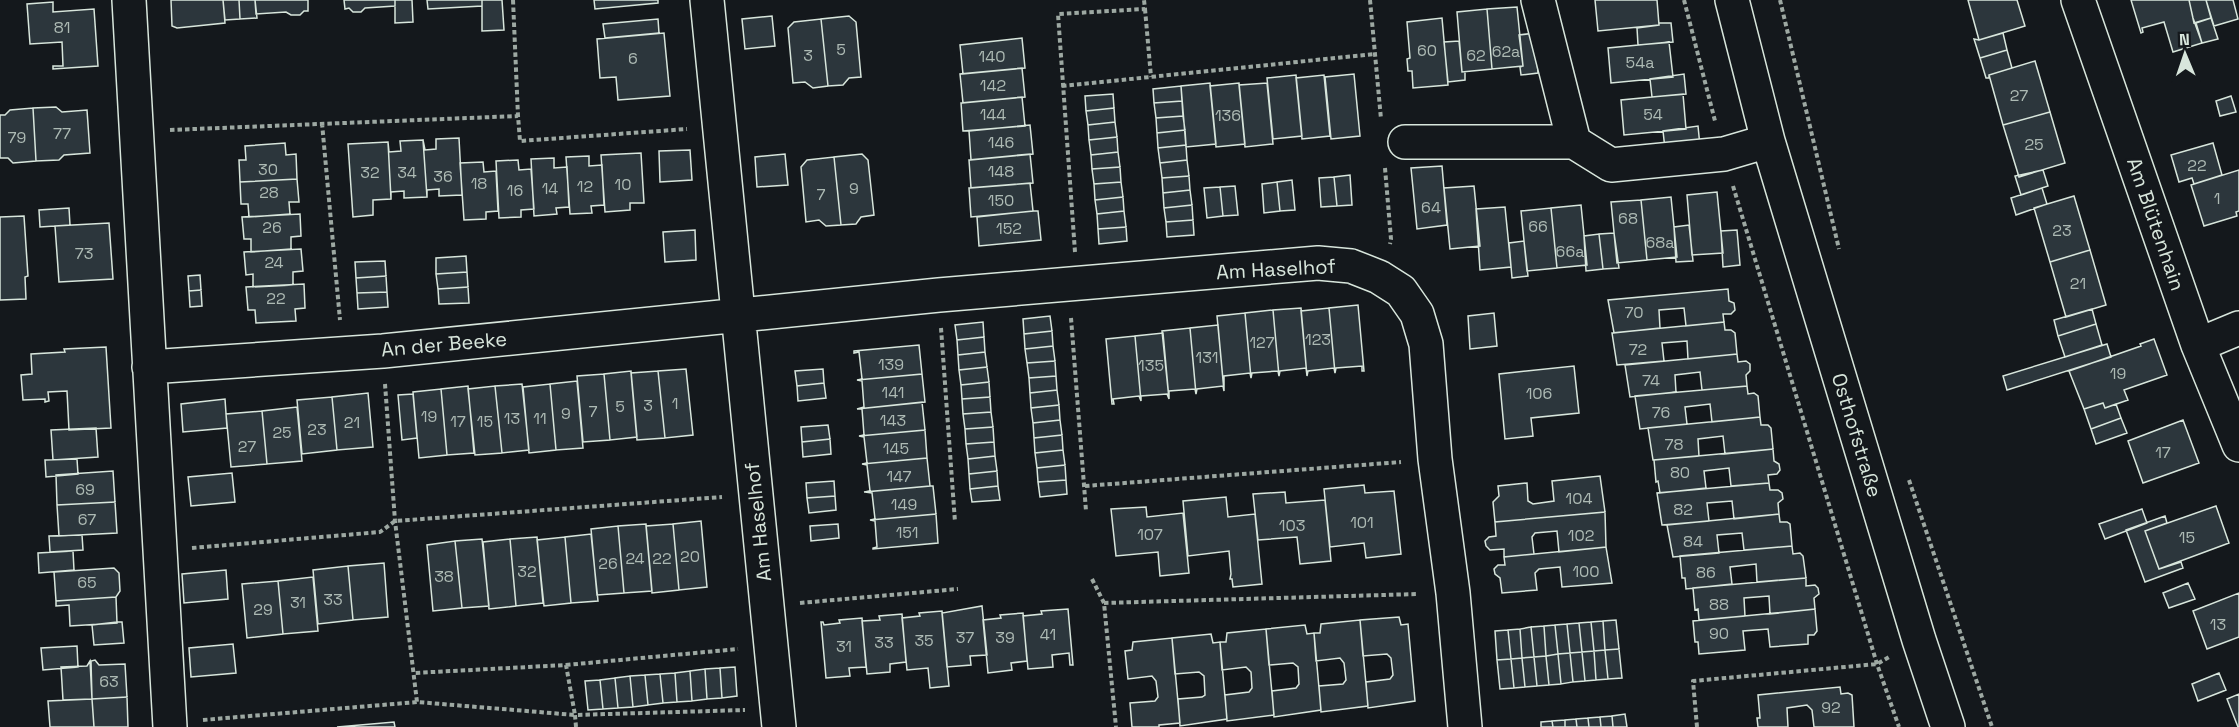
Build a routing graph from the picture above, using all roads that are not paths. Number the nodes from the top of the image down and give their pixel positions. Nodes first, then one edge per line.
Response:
1 (129, 0) edge
2 (707, 0) edge
3 (1538, 0) edge
4 (1732, 0) edge
5 (2078, 0) edge
6 (1768, 141) junction
7 (1405, 142) dead end
8 (1575, 142) junction
9 (739, 316) junction
10 (2239, 328) edge
11 (2198, 345) junction
12 (149, 367) junction
13 (2239, 445) edge
14 (779, 718) edge
15 (170, 725) edge
16 (1465, 727) edge
17 (1948, 727) edge

1 - 12 street
2 - 9 street, Am Haselhof
3 - 8 street
4 - 6 street, Osthofstraße
5 - 11 street, Am Blütenhain
6 - 8 street
6 - 17 street, Osthofstraße
7 - 8 street
9 - 12 street, An der Beeke
9 - 14 street, Am Haselhof
9 - 16 street, Am Haselhof
10 - 11 street
11 - 13 street, Am Blütenhain
12 - 15 street

